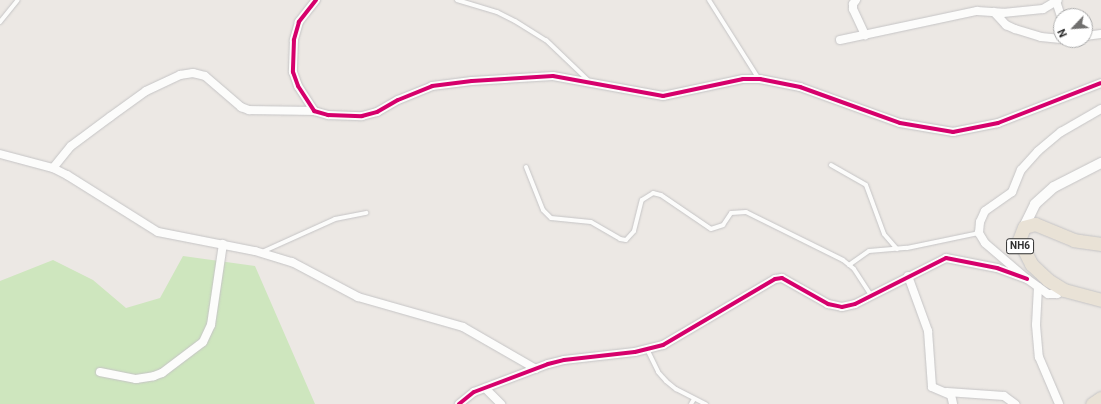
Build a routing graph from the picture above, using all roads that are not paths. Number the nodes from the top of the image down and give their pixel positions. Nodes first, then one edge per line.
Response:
1 (18, 0) edge
2 (316, 0) edge
3 (458, 0) edge
4 (709, 0) edge
5 (856, 0) edge
6 (1057, 1) edge
7 (994, 12) junction
8 (0, 22) edge
9 (866, 35) junction
10 (1053, 38) edge
11 (840, 40) dead end
12 (760, 79) junction
13 (591, 82) junction
14 (1101, 83) edge
15 (1101, 110) edge
16 (314, 111) junction
17 (0, 154) edge
18 (1101, 163) edge
19 (831, 165) dead end
20 (526, 167) dead end
21 (53, 168) junction
22 (366, 213) dead end
23 (1024, 227) junction
24 (979, 233) junction
25 (223, 244) junction
26 (1101, 244) edge
27 (897, 249) junction
28 (262, 252) junction
29 (848, 264) junction
30 (908, 276) junction
31 (1026, 279) junction
32 (1038, 287) junction
33 (1064, 290) junction
34 (871, 296) junction
35 (1101, 300) edge
36 (647, 349) junction
37 (536, 369) junction
38 (100, 372) dead end
39 (484, 388) junction
40 (947, 392) junction
41 (1101, 398) edge
42 (694, 399) junction
43 (459, 404) edge
44 (501, 404) edge
45 (691, 404) edge
46 (706, 404) edge
47 (954, 404) edge
48 (1015, 404) edge
49 (1059, 404) edge
50 (1092, 404) edge

1 - 8 lane
2 - 16 street
3 - 13 lane
4 - 12 lane
5 - 9 street
6 - 7 street
7 - 9 street
7 - 10 street
9 - 11 street
12 - 13 street
12 - 14 street
13 - 16 street
15 - 24 street
16 - 21 street
17 - 21 street
18 - 23 street
19 - 27 lane
20 - 29 lane
21 - 25 street
22 - 28 lane
23 - 26 highway, NH6
23 - 33 highway, NH6
24 - 27 lane
24 - 31 street
25 - 28 street
25 - 38 street
27 - 29 lane
28 - 37 street
29 - 34 lane
30 - 31 street
30 - 34 street
30 - 40 street
31 - 32 street
32 - 33 street
32 - 49 street
33 - 35 highway, NH6
34 - 36 street
36 - 37 street
36 - 42 lane
37 - 39 street
39 - 43 street
39 - 44 street
40 - 47 street
40 - 48 street
41 - 50 highway
42 - 45 lane
42 - 46 lane

